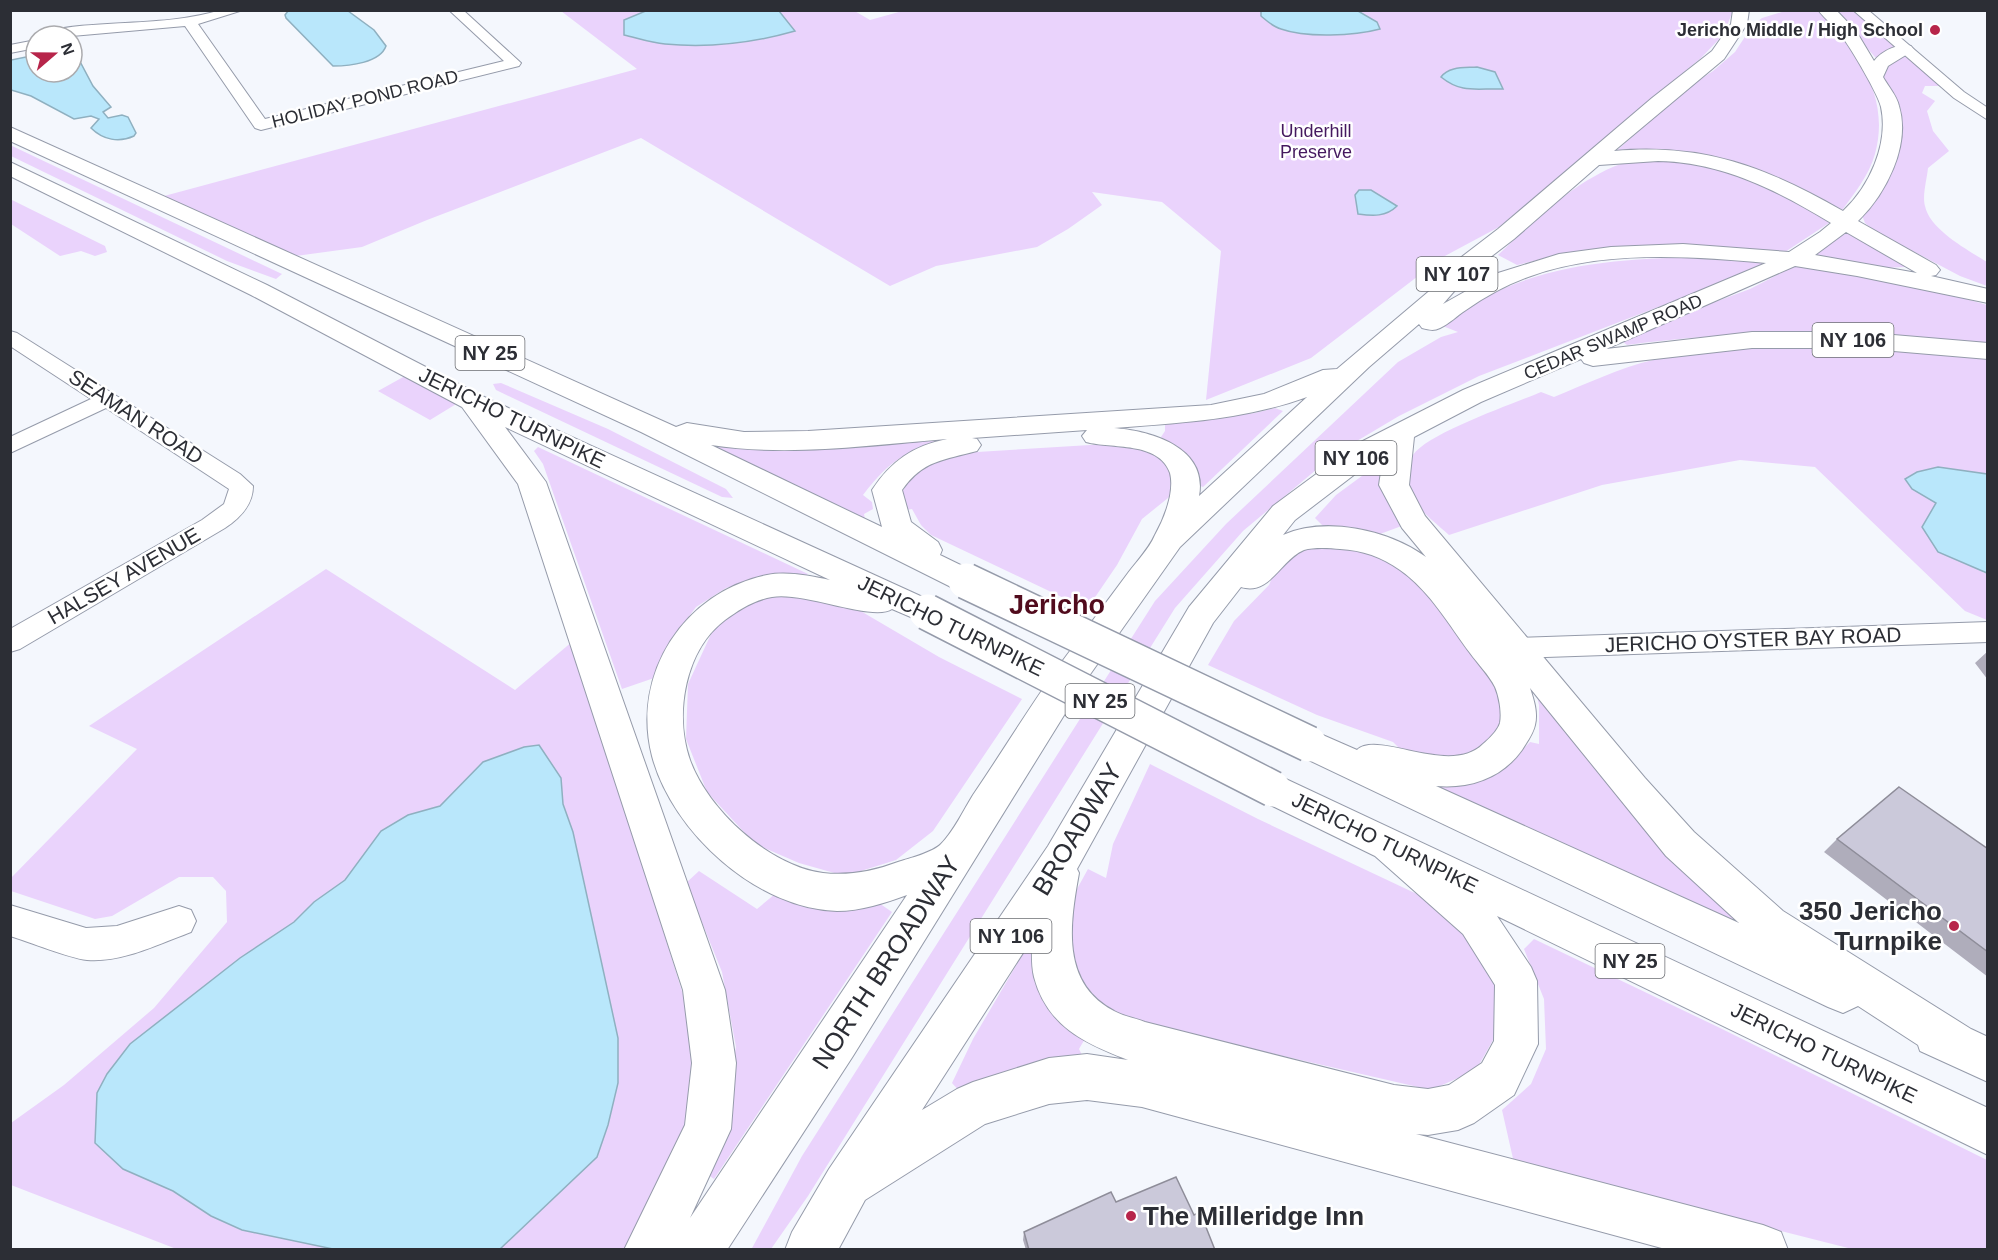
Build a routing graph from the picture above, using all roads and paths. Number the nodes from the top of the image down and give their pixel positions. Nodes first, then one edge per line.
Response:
1 (237, 10) edge
2 (455, 10) edge
3 (1826, 10) edge
4 (1858, 10) edge
5 (1746, 17) edge
6 (189, 22) junction
7 (84, 29) edge
8 (102, 30) junction
9 (84, 34) edge
10 (1905, 50) junction
11 (1875, 76) junction
12 (1988, 115) edge
13 (10, 133) edge
14 (1594, 159) junction
15 (10, 168) edge
16 (1843, 222) junction
17 (1794, 258) junction
18 (1988, 296) edge
19 (401, 313) junction
20 (10, 337) edge
21 (351, 338) junction
22 (1988, 351) edge
23 (1360, 362) junction
24 (1555, 362) junction
25 (108, 399) junction
26 (471, 401) junction
27 (651, 426) junction
28 (1401, 434) junction
29 (10, 446) edge
30 (234, 507) joint
31 (1169, 540) junction
32 (966, 580) junction
33 (927, 612) junction
34 (1201, 615) junction
35 (1988, 632) edge
36 (10, 642) edge
37 (1518, 648) junction
38 (1072, 674) junction
39 (1309, 744) junction
40 (1388, 844) junction
41 (954, 858) junction
42 (1062, 858) junction
43 (10, 920) edge
44 (179, 921) dead end
45 (1971, 1052) edge
46 (1988, 1132) edge
47 (846, 1186) junction
48 (649, 1250) edge
49 (698, 1250) edge
50 (810, 1250) edge
51 (1763, 1250) edge

1 - 6 street
2 - 6 street, HOLIDAY POND ROAD
3 - 11 main road, CEDAR SWAMP ROAD
4 - 10 street
5 - 14 main road, NY 107
6 - 8 street
7 - 8 street
8 - 9 street
10 - 11 main road
10 - 12 street
11 - 16 main road, CEDAR SWAMP ROAD
13 - 19 main road, NY 25
14 - 16 main road
14 - 23 main road, NY 107
15 - 21 main road, JERICHO TURNPIKE / NY 25
16 - 17 main road, CEDAR SWAMP ROAD
16 - 18 main road
17 - 18 main road, NY 106
17 - 24 main road, CEDAR SWAMP ROAD
17 - 38 main road, NY 106
19 - 21 main road
19 - 27 main road, NY 25
20 - 25 street, SEAMAN ROAD
21 - 26 main road, JERICHO TURNPIKE / NY 25
22 - 24 main road, NY 106
23 - 27 main road
23 - 31 main road, NY 107
24 - 28 main road, CEDAR SWAMP ROAD / NY 106
25 - 29 street
25 - 30 street, SEAMAN ROAD
26 - 33 main road, JERICHO TURNPIKE / NY 25
26 - 48 main road
27 - 32 main road, NY 25
28 - 34 main road, CEDAR SWAMP ROAD / NY 106
28 - 37 main road
30 - 36 street, HALSEY AVENUE
31 - 32 main road
31 - 38 main road, NY 107
32 - 39 main road, NY 25, bridge
33 - 40 main road, JERICHO TURNPIKE / NY 25, bridge
33 - 41 main road
34 - 39 main road
34 - 42 main road, BROADWAY / NY 106
35 - 37 street, JERICHO OYSTER BAY ROAD
37 - 45 main road
38 - 41 main road, NORTH BROADWAY / NY 106
39 - 45 main road, NY 25
40 - 42 main road
40 - 46 main road, JERICHO TURNPIKE / NY 25
41 - 49 main road, NORTH BROADWAY / NY 106
42 - 47 main road, BROADWAY / NY 106
43 - 44 street
47 - 50 main road, BROADWAY / NY 106
47 - 51 main road

